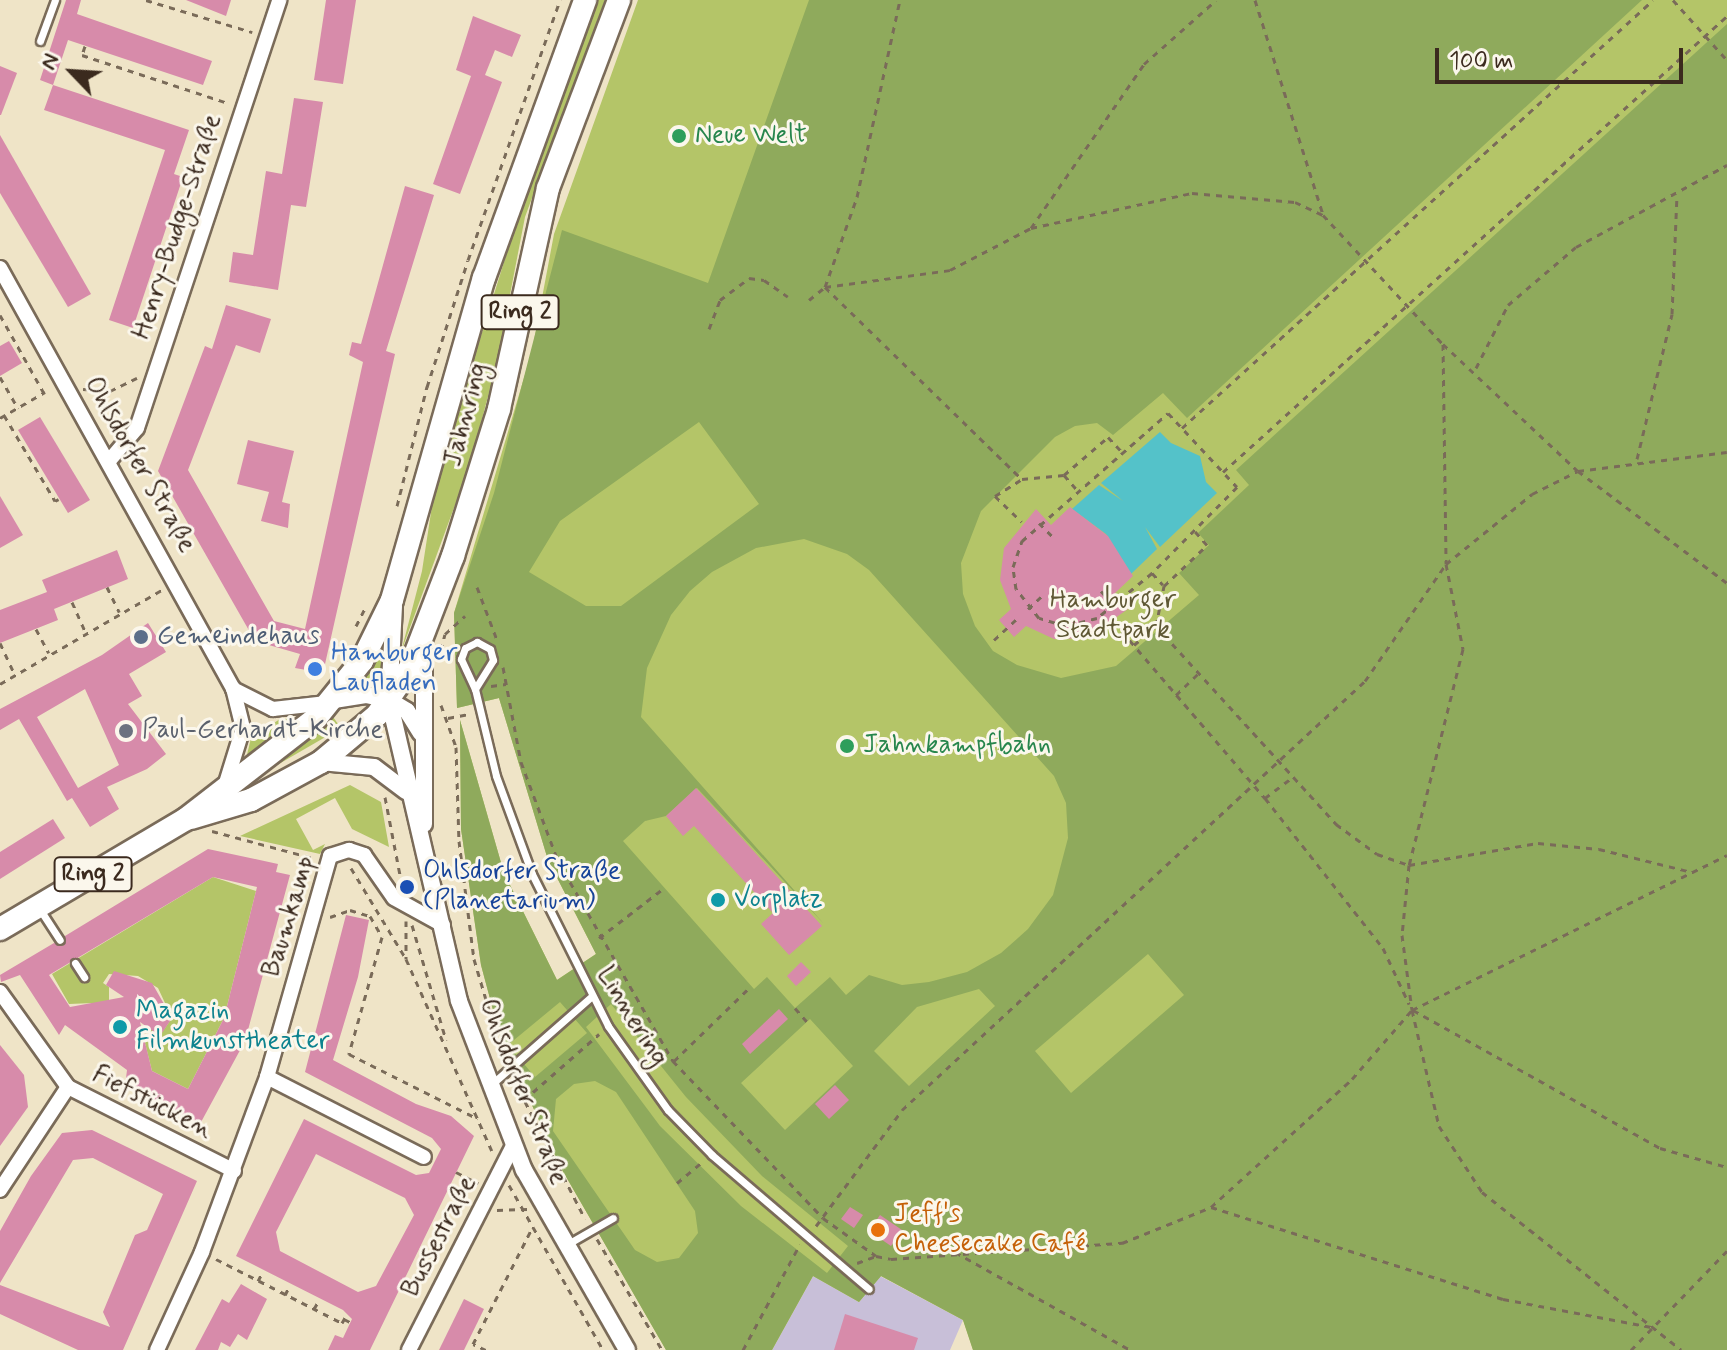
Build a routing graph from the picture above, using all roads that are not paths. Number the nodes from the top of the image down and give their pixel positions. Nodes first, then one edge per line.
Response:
1 (55, 0) edge
2 (279, 0) edge
3 (585, 0) edge
4 (619, 0) edge
5 (40, 41) dead end
6 (0, 268) edge
7 (109, 461) junction
8 (397, 584) junction
9 (428, 626) junction
10 (233, 688) junction
11 (475, 689) junction
12 (334, 700) junction
13 (389, 700) junction
14 (422, 735) junction
15 (321, 762) junction
16 (225, 786) junction
17 (410, 795) junction
18 (186, 819) junction
19 (423, 832) junction
20 (38, 906) junction
21 (443, 925) junction
22 (0, 929) edge
23 (60, 940) dead end
24 (75, 963) dead end
25 (84, 977) dead end
26 (0, 992) edge
27 (591, 997) junction
28 (267, 1077) junction
29 (68, 1087) junction
30 (489, 1088) junction
31 (513, 1146) junction
32 (424, 1157) dead end
33 (234, 1171) junction
34 (0, 1190) edge
35 (613, 1218) dead end
36 (566, 1245) junction
37 (869, 1289) dead end
38 (157, 1350) edge
39 (409, 1350) edge
40 (627, 1350) edge

1 - 5 lane
2 - 7 street, Henry-Budge-Straße
3 - 8 main road, Jahnring / Ring 2
4 - 9 main road, Jahnring / Ring 2
6 - 7 street, Ohlsdorfer Straße
7 - 10 street, Ohlsdorfer Straße
8 - 12 main road, Ring 2
8 - 13 street, Ohlsdorfer Straße
9 - 13 main road, Jahnring / Ring 2
9 - 14 street, Ohlsdorfer Straße
10 - 12 street
10 - 16 street, Ohlsdorfer Straße
11 - 11 lane, Linnering
11 - 27 lane, Linnering
12 - 13 street
12 - 16 main road, Ring 2
13 - 14 street
13 - 15 main road, Ring 2
13 - 17 street, Ohlsdorfer Straße
14 - 19 street, Ohlsdorfer Straße
15 - 17 street
15 - 18 main road, Ring 2
16 - 18 main road, Ring 2
17 - 19 street, Ohlsdorfer Straße
18 - 20 main road, Ring 2
19 - 21 street, Ohlsdorfer Straße
20 - 22 main road, Ring 2
20 - 23 lane
21 - 28 street, Baumkamp
21 - 30 street, Ohlsdorfer Straße
24 - 25 lane
26 - 29 street, Fiefstücken
27 - 30 lane
27 - 37 lane, Linnering
28 - 32 street
28 - 33 street, Baumkamp
29 - 33 street, Fiefstücken
29 - 34 street
30 - 31 street, Ohlsdorfer Straße
31 - 36 street, Ohlsdorfer Straße
31 - 39 street, Bussestraße
33 - 38 street, Baumkamp
35 - 36 lane
36 - 40 street, Ohlsdorfer Straße

